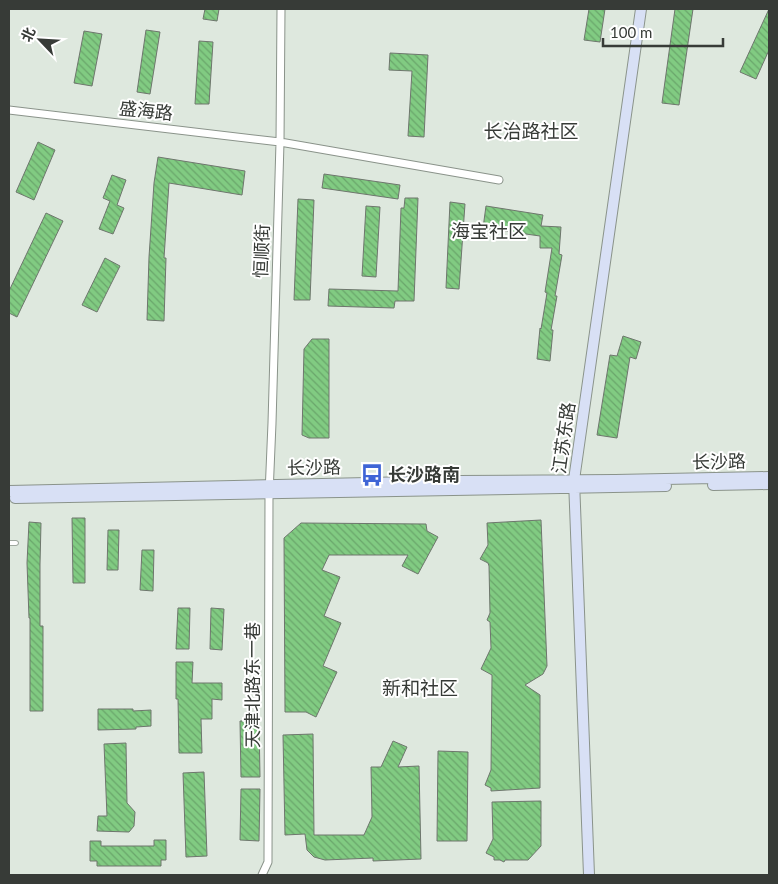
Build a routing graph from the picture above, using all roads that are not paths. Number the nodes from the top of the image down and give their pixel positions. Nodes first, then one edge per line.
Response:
1 (281, 9) edge
2 (641, 9) edge
3 (9, 110) edge
4 (280, 142) junction
5 (499, 180) dead end
6 (769, 477) edge
7 (574, 484) junction
8 (769, 484) edge
9 (269, 490) junction
10 (9, 492) edge
11 (9, 498) edge
12 (9, 543) edge
13 (16, 543) dead end
14 (262, 875) edge
15 (589, 875) edge

1 - 4 street, 恒顺街
2 - 7 street, 江苏东路
3 - 4 street, 盛海路
4 - 5 street, 盛海路
4 - 9 street, 恒顺街
6 - 7 street, 长沙路
7 - 8 street, 长沙路
7 - 9 street, 长沙路
7 - 15 street, 江苏东路
9 - 10 street, 长沙路
9 - 11 street, 长沙路
9 - 14 street, 天津北路东一巷
12 - 13 lane

